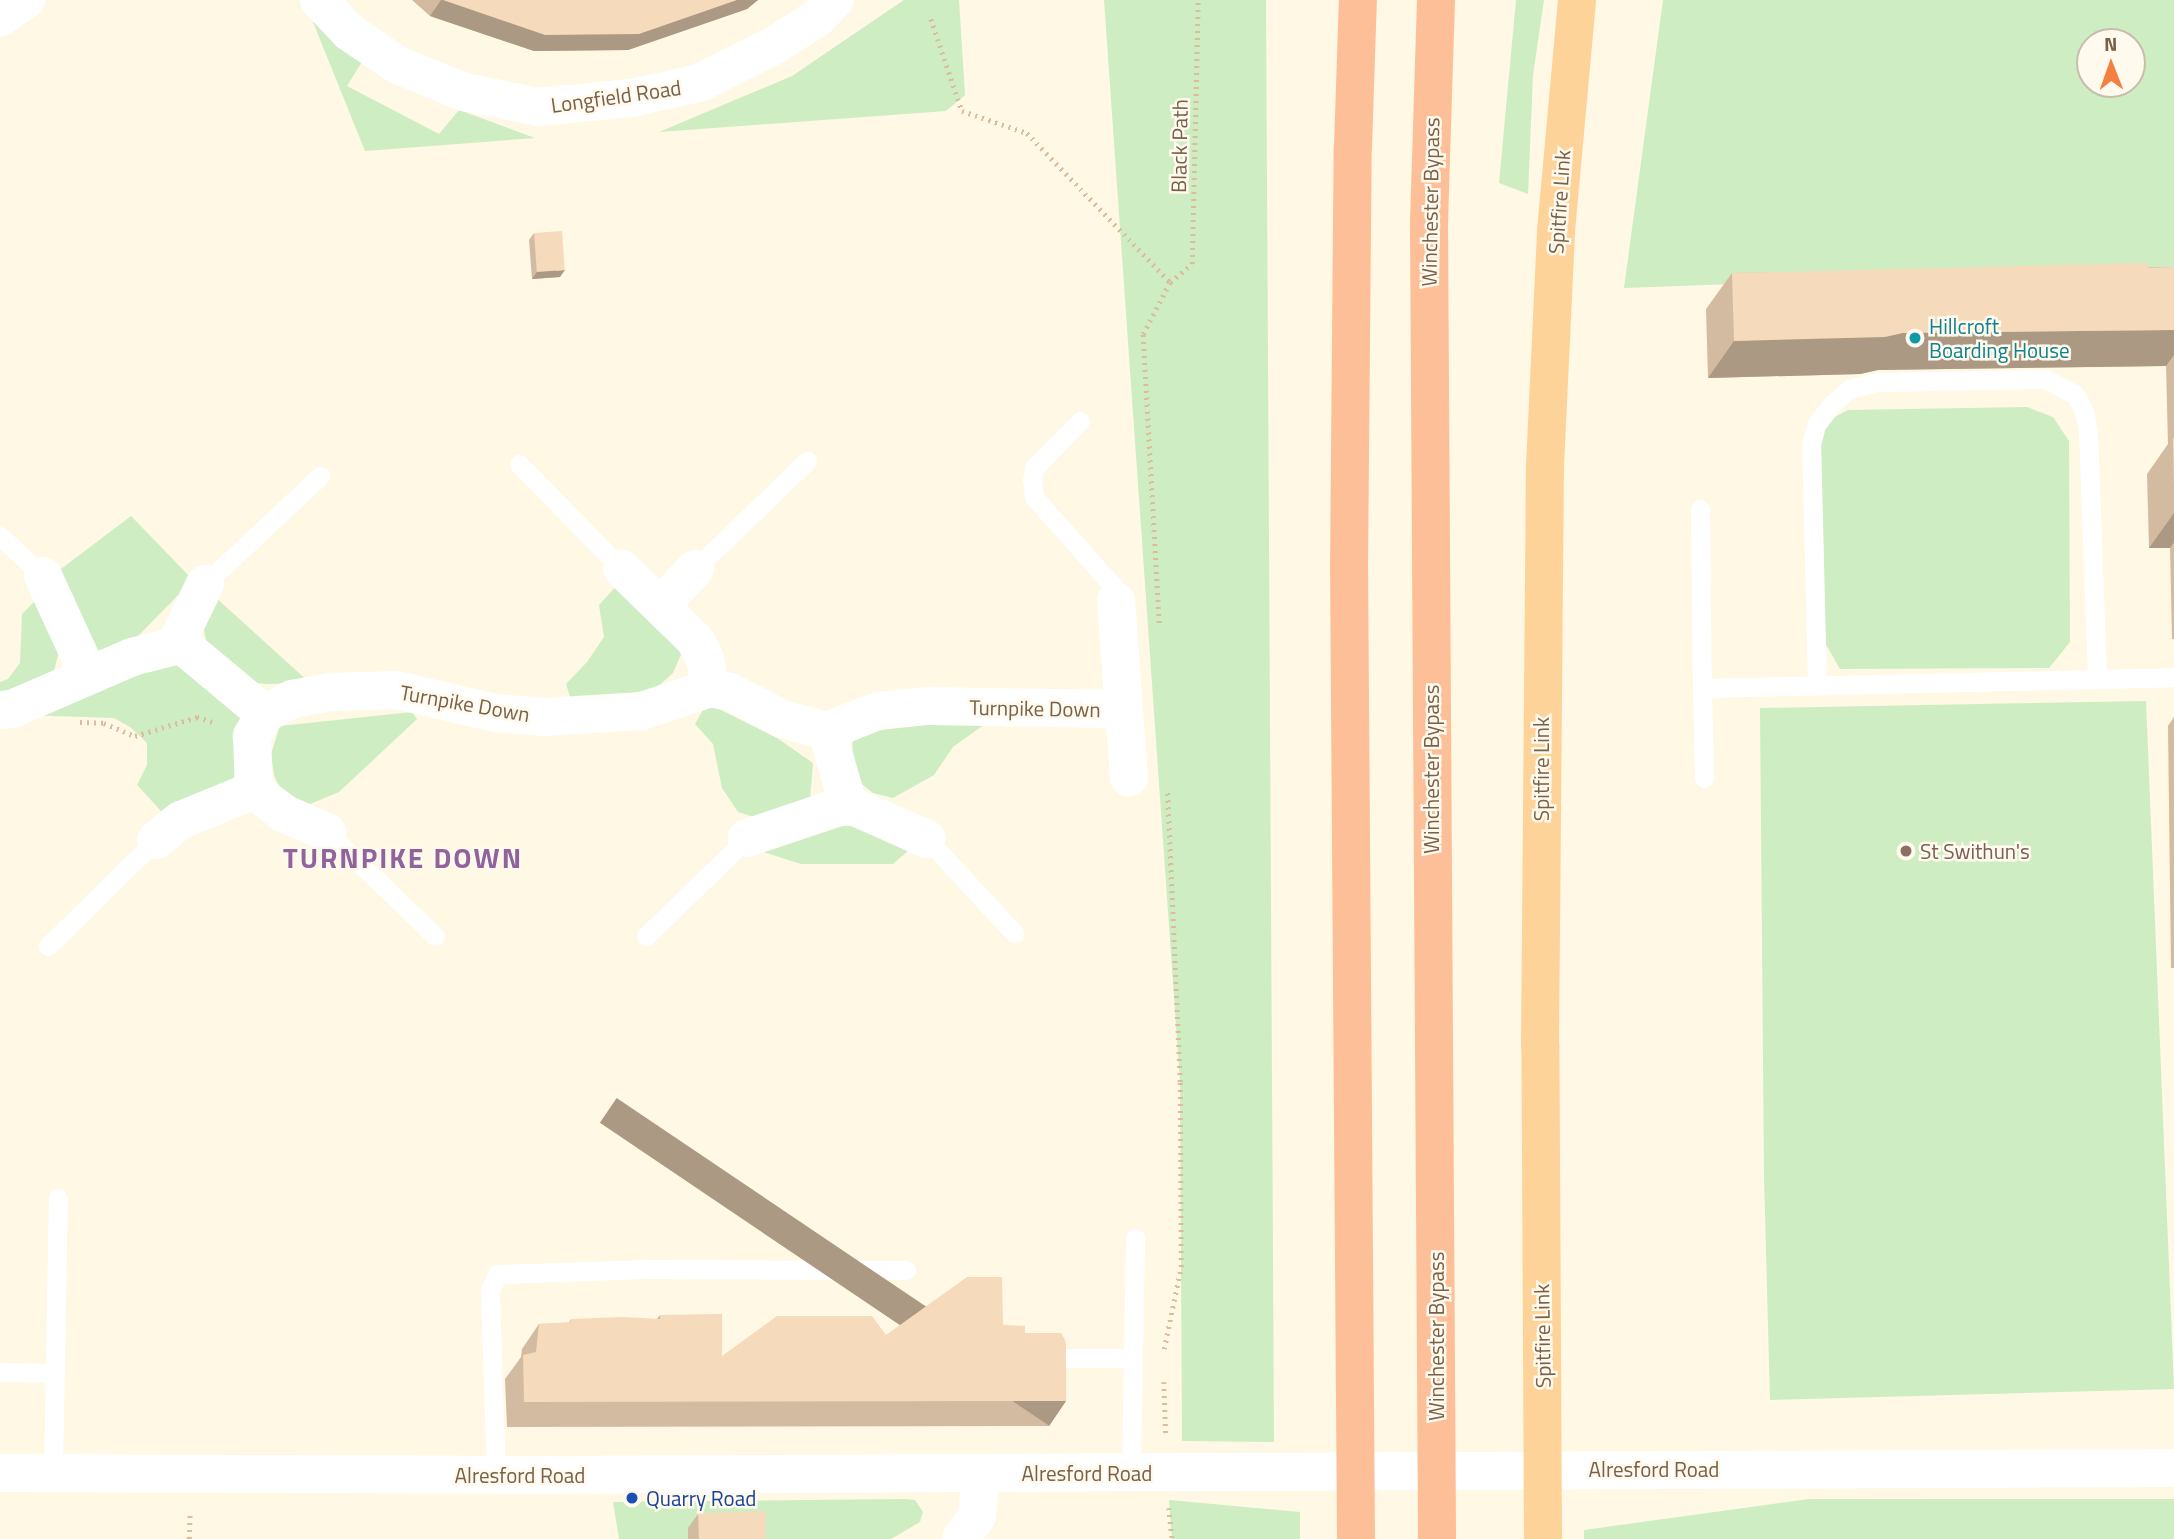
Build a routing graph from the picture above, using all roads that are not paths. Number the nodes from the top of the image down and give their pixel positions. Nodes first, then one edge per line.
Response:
1 (26, 0) edge
2 (319, 0) edge
3 (835, 0) edge
4 (1358, 0) edge
5 (1436, 0) edge
6 (1577, 0) edge
7 (0, 18) edge
8 (1080, 421) dead end
9 (807, 461) dead end
10 (519, 464) dead end
11 (320, 476) dead end
12 (1700, 509) dead end
13 (0, 536) edge
14 (622, 569) joint
15 (695, 569) joint
16 (43, 576) joint
17 (205, 584) joint
18 (1116, 601) joint
19 (662, 604) junction
20 (175, 646) junction
21 (88, 674) junction
22 (2174, 677) edge
23 (2096, 679) junction
24 (1817, 684) junction
25 (710, 688) junction
26 (1702, 688) junction
27 (1122, 709) junction
28 (0, 710) edge
29 (259, 725) junction
30 (827, 731) junction
31 (1129, 778) dead end
32 (1704, 778) dead end
33 (254, 790) junction
34 (848, 804) junction
35 (327, 832) joint
36 (747, 838) joint
37 (927, 839) joint
38 (156, 840) joint
39 (1014, 933) dead end
40 (435, 936) dead end
41 (646, 936) dead end
42 (48, 946) dead end
43 (58, 1198) dead end
44 (1135, 1238) dead end
45 (906, 1270) dead end
46 (1056, 1358) edge
47 (1133, 1358) junction
48 (0, 1371) edge
49 (55, 1373) junction
50 (2174, 1468) edge
51 (0, 1472) edge
52 (981, 1473) junction
53 (1156, 1473) junction
54 (52, 1475) junction
55 (496, 1475) junction
56 (961, 1539) edge
57 (1356, 1539) edge
58 (1437, 1539) edge
59 (1543, 1539) edge

1 - 7 street
2 - 3 street, Longfield Road
4 - 57 highway
5 - 58 highway, Winchester Bypass
6 - 59 highway, Spitfire Link
8 - 18 lane
9 - 15 lane
10 - 14 lane
11 - 17 lane
12 - 26 lane
13 - 16 lane
14 - 19 street
15 - 19 street
16 - 21 street
17 - 20 street
18 - 27 street
19 - 25 street
20 - 21 street
20 - 29 street
21 - 28 street
22 - 23 lane
23 - 24 lane
23 - 24 lane
24 - 26 lane
25 - 29 street, Turnpike Down
25 - 30 street
26 - 32 lane
27 - 30 street, Turnpike Down
27 - 31 street
29 - 33 street
30 - 34 street
33 - 35 street
33 - 38 street
34 - 36 street
34 - 37 street
35 - 40 lane
36 - 41 lane
37 - 39 lane
38 - 42 lane
43 - 49 lane
44 - 47 lane
45 - 55 lane
46 - 47 lane
47 - 53 lane
48 - 49 lane
49 - 54 lane
50 - 53 street, Alresford Road
51 - 54 street, Alresford Road
52 - 53 street, Alresford Road
52 - 55 street, Alresford Road
52 - 56 street
54 - 55 street, Alresford Road

